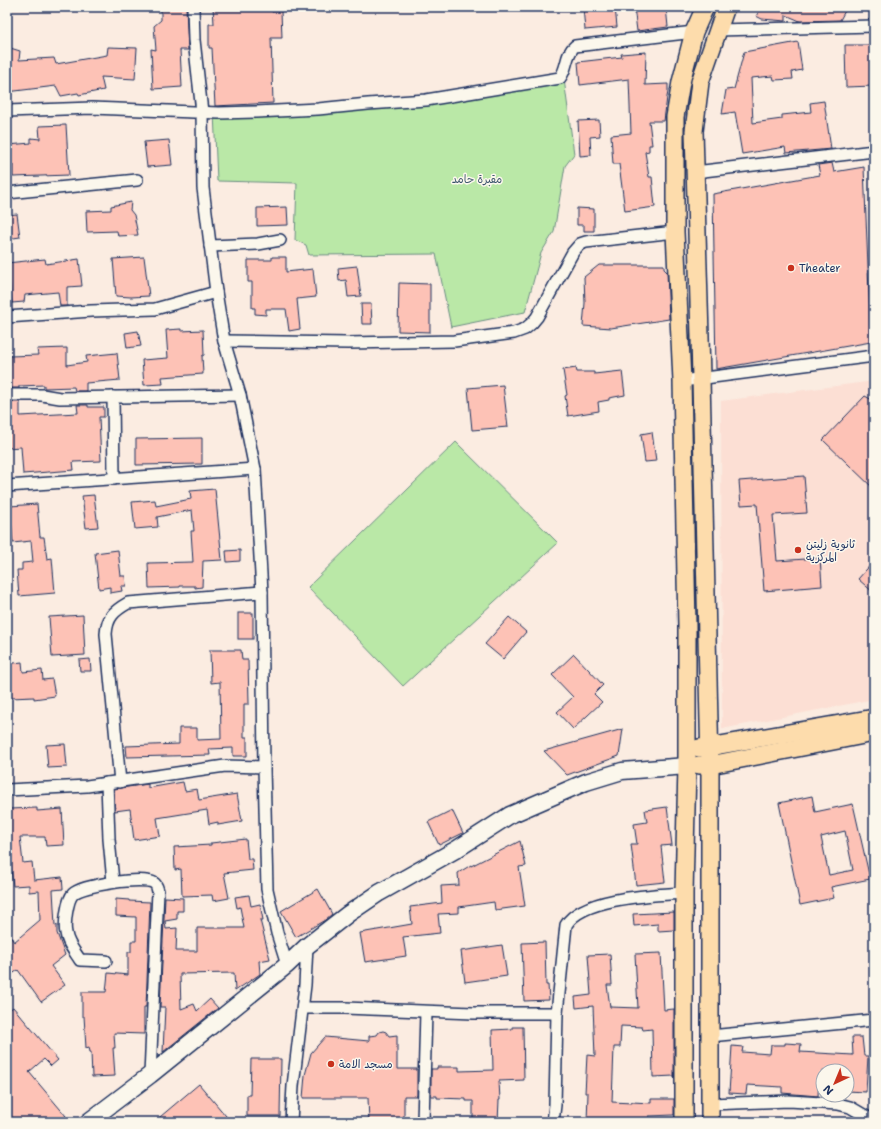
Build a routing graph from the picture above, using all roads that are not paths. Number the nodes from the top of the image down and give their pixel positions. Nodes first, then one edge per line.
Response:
1 (193, 7) edge
2 (705, 7) edge
3 (726, 7) edge
4 (874, 26) edge
5 (717, 30) junction
6 (694, 32) junction
7 (7, 111) edge
8 (202, 112) junction
9 (874, 151) edge
10 (695, 172) junction
11 (137, 180) dead end
12 (7, 193) edge
13 (675, 232) junction
14 (280, 240) dead end
15 (210, 246) junction
16 (216, 292) junction
17 (7, 317) edge
18 (224, 341) junction
19 (874, 356) edge
20 (701, 378) junction
21 (682, 381) junction
22 (7, 395) edge
23 (240, 395) junction
24 (113, 397) junction
25 (255, 469) junction
26 (114, 479) junction
27 (7, 486) edge
28 (262, 592) junction
29 (874, 718) edge
30 (874, 732) edge
31 (709, 747) junction
32 (687, 748) junction
33 (710, 764) junction
34 (687, 766) junction
35 (264, 767) junction
36 (120, 782) junction
37 (106, 783) junction
38 (7, 790) edge
39 (112, 882) junction
40 (684, 893) junction
41 (307, 946) junction
42 (106, 962) dead end
43 (287, 965) junction
44 (303, 1008) junction
45 (426, 1012) junction
46 (557, 1013) junction
47 (874, 1020) edge
48 (710, 1036) junction
49 (150, 1075) junction
50 (710, 1104) junction
51 (874, 1121) edge
52 (88, 1122) edge
53 (292, 1122) edge
54 (423, 1122) edge
55 (553, 1122) edge
56 (684, 1122) edge
57 (710, 1122) edge

1 - 8 street
2 - 6 main road
3 - 5 main road
4 - 5 street
5 - 10 main road
6 - 8 street
6 - 13 main road
7 - 8 street
8 - 15 street
9 - 10 street
10 - 20 main road
11 - 12 street
13 - 18 street
13 - 21 main road
14 - 15 street
15 - 16 street
16 - 17 street
16 - 18 street
18 - 23 street
19 - 20 street
20 - 21 street
20 - 31 main road
21 - 32 main road
22 - 24 street
23 - 24 street
23 - 25 street
24 - 26 street
25 - 26 street
25 - 28 street
26 - 27 street
28 - 35 street
28 - 36 street
29 - 31 main road
30 - 33 main road
31 - 32 main road
31 - 33 main road
32 - 34 main road
33 - 34 main road
33 - 48 main road
34 - 40 main road
34 - 41 main road
35 - 36 street
35 - 43 street
36 - 37 street
37 - 38 street
37 - 39 street
39 - 42 street
39 - 49 street
40 - 46 street
40 - 56 main road
41 - 43 main road
41 - 44 street
43 - 49 main road
44 - 45 street
44 - 53 street
45 - 46 street
45 - 54 street
46 - 55 street
47 - 48 street
48 - 50 main road
49 - 52 main road
50 - 51 street
50 - 57 main road

